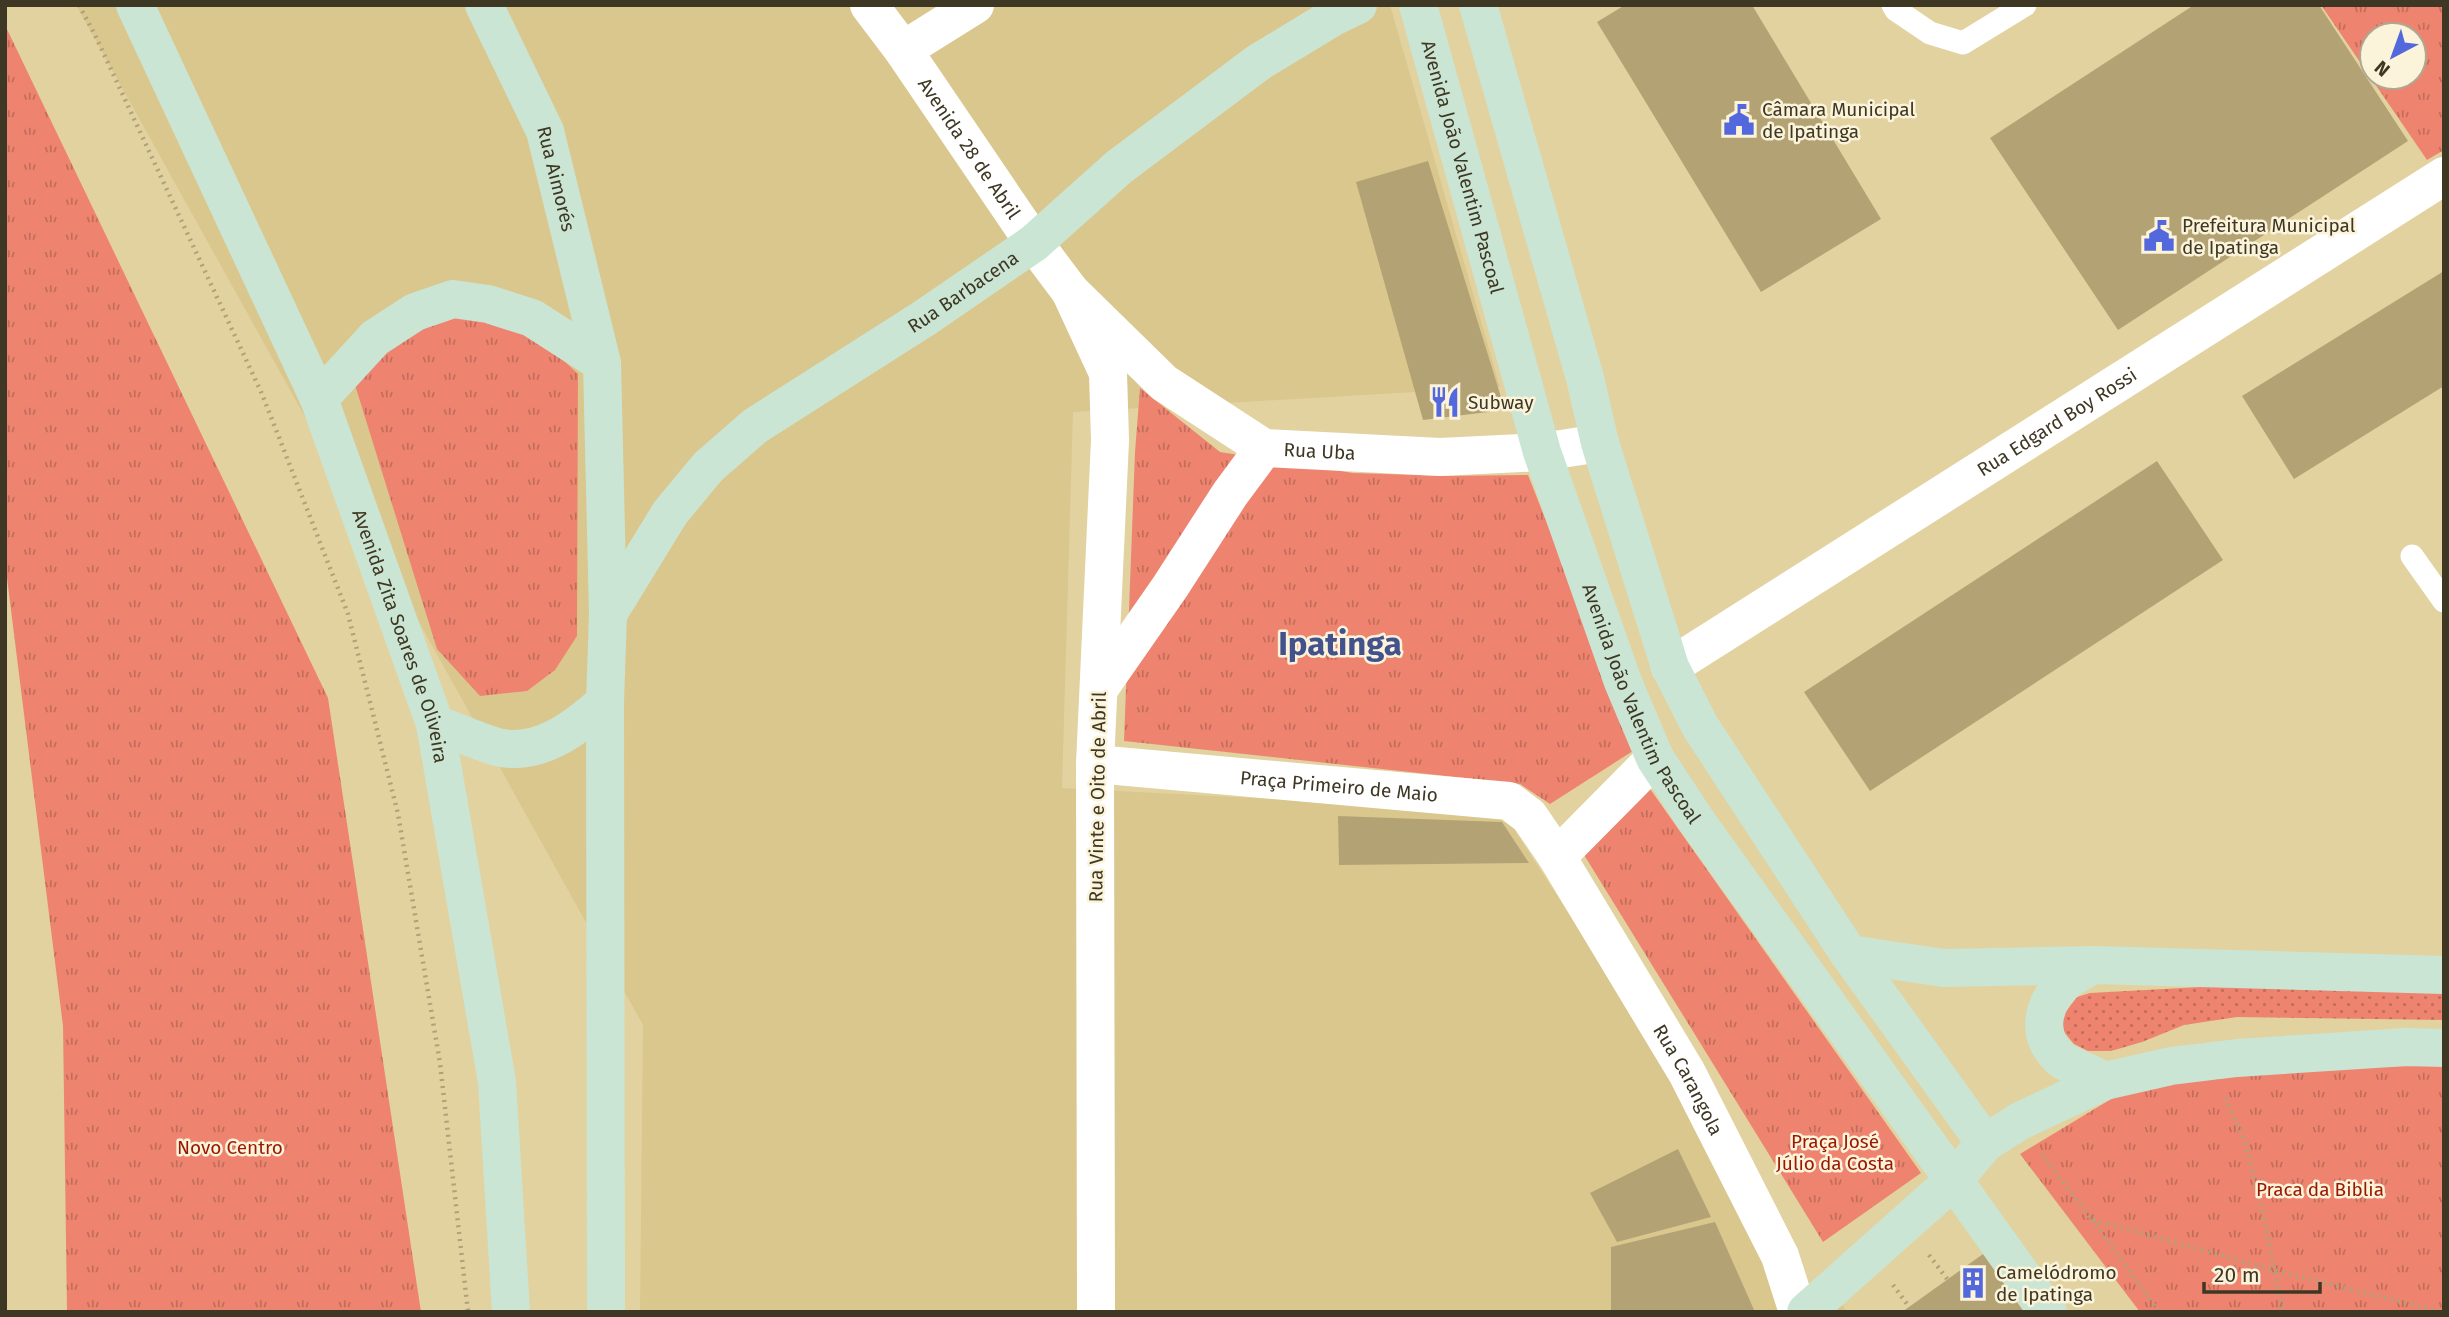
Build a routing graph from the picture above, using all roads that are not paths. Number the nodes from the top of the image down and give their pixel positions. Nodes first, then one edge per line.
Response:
1 (135, 5) edge
2 (484, 5) edge
3 (869, 5) edge
4 (975, 5) edge
5 (1358, 5) edge
6 (1418, 5) edge
7 (1478, 5) edge
8 (1893, 5) edge
9 (2025, 5) edge
10 (903, 50) junction
11 (2444, 176) edge
12 (1034, 243) junction
13 (1070, 291) junction
14 (602, 363) junction
15 (319, 399) junction
16 (1600, 443) junction
17 (1264, 449) junction
18 (1542, 452) junction
19 (2412, 556) dead end
20 (2444, 601) edge
21 (608, 614) junction
22 (1670, 667) junction
23 (1099, 690) junction
24 (605, 702) junction
25 (435, 724) junction
26 (1655, 758) junction
27 (1095, 764) junction
28 (1557, 857) junction
29 (1849, 954) junction
30 (2093, 965) junction
31 (2444, 975) edge
32 (2444, 1048) edge
33 (2105, 1081) junction
34 (1985, 1143) junction
35 (1953, 1181) junction
36 (511, 1312) edge
37 (606, 1312) edge
38 (1096, 1312) edge
39 (1798, 1312) edge
40 (1806, 1312) edge
41 (2048, 1312) edge

1 - 15 street, Avenida Zita Soares de Oliveira
2 - 14 street, Rua Aimorés
3 - 10 street, Avenida 28 de Abril
4 - 10 street
5 - 12 street, Rua Barbacena
6 - 18 street, Avenida João Valentim Pascoal
7 - 16 street, Avenida João Valentim Pascoal
8 - 9 lane
10 - 12 street, Avenida 28 de Abril
11 - 22 street, Rua Edgard Boy Rossi
12 - 13 street, Avenida 28 de Abril
12 - 21 street, Rua Barbacena
13 - 17 street, Rua Uba
13 - 23 street, Rua Vinte e Oito de Abril
14 - 15 street
14 - 21 street, Rua Aimorés
15 - 25 street, Avenida Zita Soares de Oliveira
16 - 18 street, Rua Uba
16 - 22 street, Avenida João Valentim Pascoal
17 - 18 street, Rua Uba
17 - 23 street
18 - 26 street, Avenida João Valentim Pascoal
19 - 20 lane
21 - 24 street, Rua Aimorés
22 - 29 street, Avenida João Valentim Pascoal
23 - 27 street, Rua Vinte e Oito de Abril
24 - 25 street
24 - 37 street
25 - 36 street, Avenida Zita Soares de Oliveira
26 - 28 street
26 - 35 street, Avenida João Valentim Pascoal
27 - 28 street, Praça Primeiro de Maio
27 - 38 street, Rua Vinte e Oito de Abril
28 - 39 street, Rua Carangola
29 - 30 street
29 - 34 street, Avenida João Valentim Pascoal
30 - 31 street
30 - 33 street
32 - 33 street
33 - 34 street
34 - 35 street
35 - 40 street
35 - 41 street, Avenida João Valentim Pascoal

